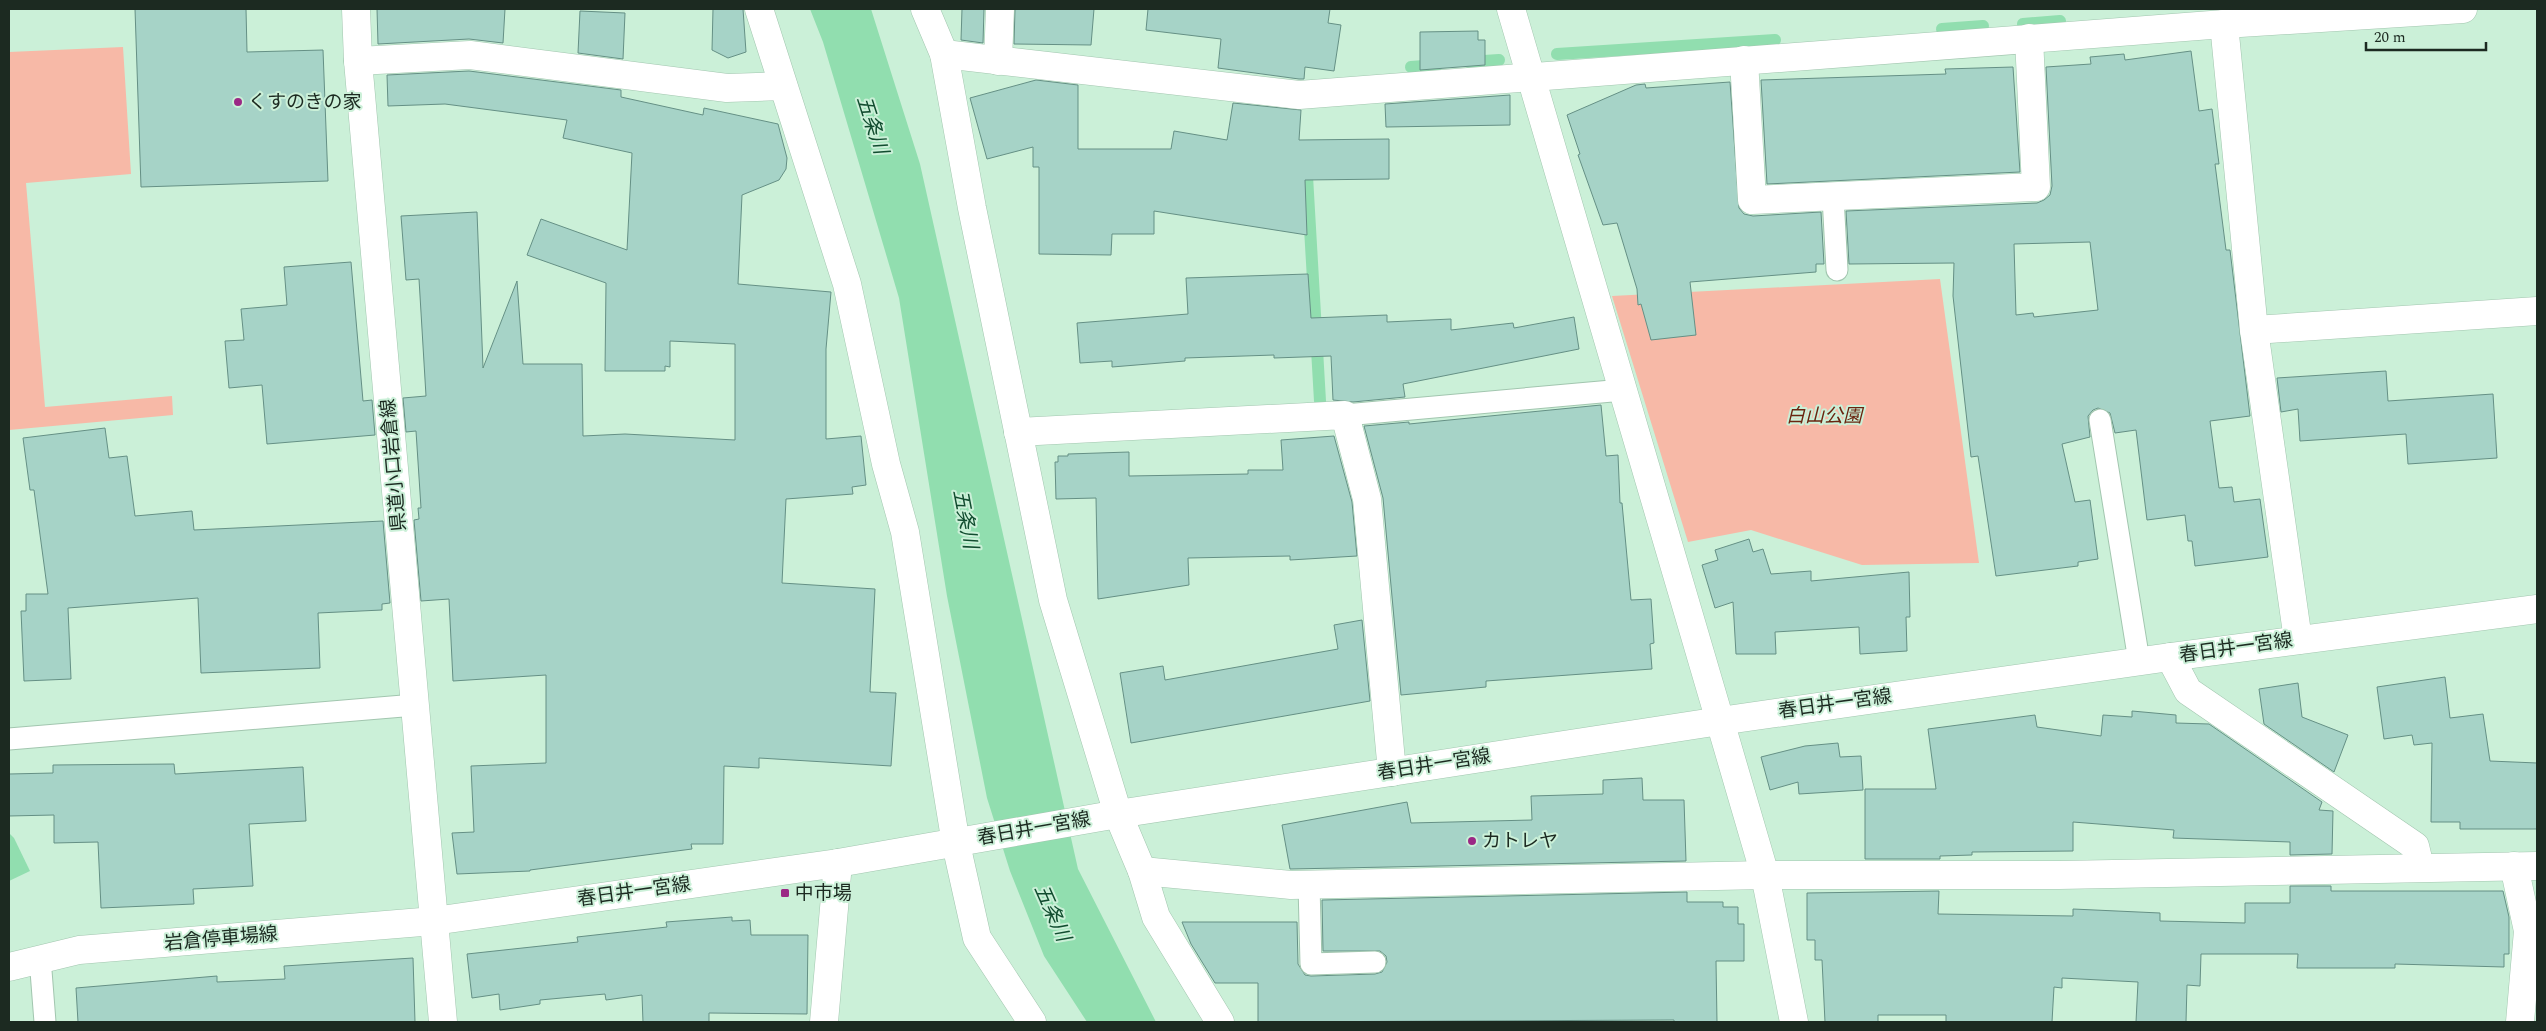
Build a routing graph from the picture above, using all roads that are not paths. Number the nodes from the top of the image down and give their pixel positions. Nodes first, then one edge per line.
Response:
1 (356, 9) edge
2 (759, 9) edge
3 (925, 9) edge
4 (1000, 9) edge
5 (1511, 9) edge
6 (2463, 9) edge
7 (2224, 24) junction
8 (2029, 38) junction
9 (944, 54) junction
10 (1744, 60) junction
11 (358, 61) junction
12 (998, 61) junction
13 (1531, 78) junction
14 (783, 86) junction
15 (1833, 196) junction
16 (1837, 270) dead end
17 (2537, 311) edge
18 (2254, 330) junction
19 (1623, 390) junction
20 (1345, 415) junction
21 (2100, 420) dead end
22 (1018, 432) junction
23 (2537, 609) edge
24 (2298, 640) junction
25 (2170, 657) junction
26 (2139, 662) junction
27 (415, 705) junction
28 (1720, 721) junction
29 (9, 739) edge
30 (1392, 772) junction
31 (1118, 814) junction
32 (956, 844) junction
33 (838, 863) junction
34 (2526, 866) edge
35 (2420, 867) junction
36 (1142, 871) junction
37 (1765, 875) junction
38 (1309, 885) junction
39 (434, 921) junction
40 (2532, 934) edge
41 (40, 958) junction
42 (1375, 962) dead end
43 (9, 967) edge
44 (45, 1022) edge
45 (443, 1022) edge
46 (824, 1022) edge
47 (1032, 1022) edge
48 (1220, 1022) edge
49 (1794, 1022) edge
50 (2520, 1022) edge

1 - 11 street, 県道小口岩倉線
2 - 14 street
3 - 9 street
4 - 12 street
5 - 13 street
6 - 7 street
7 - 8 street
7 - 18 street
8 - 10 street
8 - 15 street
9 - 12 street
9 - 22 street
10 - 13 street
10 - 15 street
11 - 14 street
11 - 27 street, 県道小口岩倉線
12 - 13 street
13 - 19 street
14 - 32 street
15 - 16 lane
17 - 18 street
18 - 24 street
19 - 20 lane
19 - 28 street
20 - 22 street
20 - 30 street
21 - 26 lane
22 - 31 street
23 - 24 street, 春日井一宮線
24 - 25 street, 春日井一宮線
25 - 26 street, 春日井一宮線
25 - 35 street
26 - 28 street, 春日井一宮線
27 - 29 lane
27 - 39 street, 県道小口岩倉線
28 - 30 street, 春日井一宮線
28 - 37 street
30 - 31 street, 春日井一宮線
31 - 32 street, 春日井一宮線
31 - 36 street
32 - 33 street, 春日井一宮線
32 - 47 street
33 - 39 street, 春日井一宮線
33 - 46 street
34 - 35 street
34 - 40 street
35 - 37 street
36 - 38 street
36 - 48 street
37 - 38 street
37 - 49 street
38 - 42 lane
39 - 41 street, 岩倉停車場線
39 - 45 street
40 - 50 street
41 - 43 street, 岩倉停車場線
41 - 44 lane

